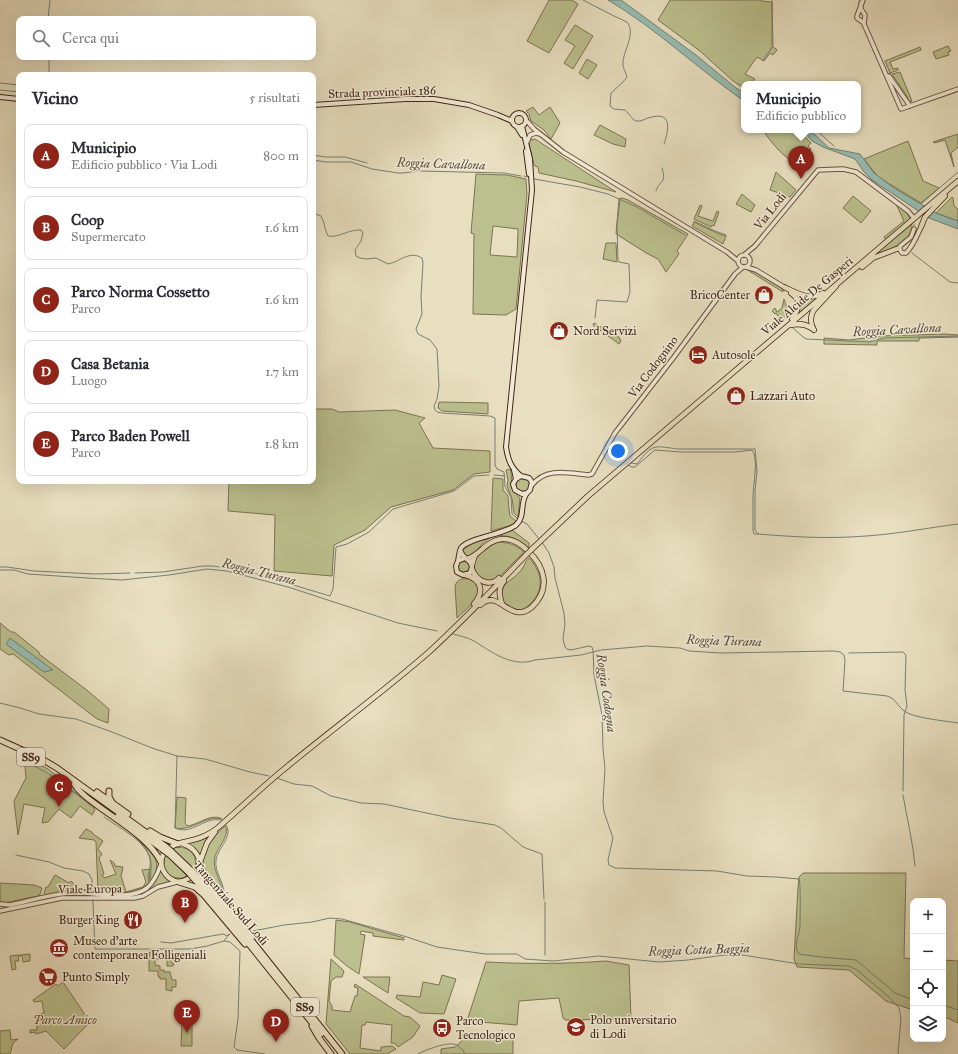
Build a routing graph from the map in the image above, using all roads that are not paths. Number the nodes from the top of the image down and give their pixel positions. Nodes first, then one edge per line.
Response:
1 (862, 2) edge
2 (862, 12) junction
3 (857, 14) junction
4 (862, 19) junction
5 (884, 69) junction
6 (958, 88) edge
7 (0, 97) edge
8 (16, 99) edge
9 (316, 105) edge
10 (910, 106) junction
11 (498, 115) junction
12 (514, 115) junction
13 (526, 120) junction
14 (512, 121) junction
15 (523, 126) junction
16 (517, 127) junction
17 (534, 129) junction
18 (542, 134) junction
19 (526, 143) junction
20 (958, 181) edge
21 (958, 184) edge
22 (530, 203) junction
23 (933, 206) junction
24 (913, 217) tunnel mouth
25 (921, 227) joint
26 (914, 229) tunnel mouth
27 (755, 246) junction
28 (899, 248) junction
29 (740, 259) junction
30 (750, 260) junction
31 (745, 267) junction
32 (756, 270) junction
33 (851, 272) junction
34 (735, 274) junction
35 (836, 284) junction
36 (784, 286) junction
37 (785, 328) junction
38 (514, 470) junction
39 (521, 476) junction
40 (540, 477) junction
41 (529, 478) junction
42 (516, 479) junction
43 (532, 485) junction
44 (526, 493) junction
45 (520, 494) junction
46 (523, 502) junction
47 (460, 551) junction
48 (475, 555) junction
49 (466, 559) junction
50 (458, 561) junction
51 (472, 567) junction
52 (509, 572) junction
53 (465, 575) junction
54 (503, 605) junction
55 (466, 615) junction
56 (0, 740) edge
57 (0, 743) edge
58 (73, 782) junction
59 (100, 795) junction
60 (113, 803) junction
61 (220, 826) junction
62 (180, 843) junction
63 (161, 863) junction
64 (200, 863) junction
65 (197, 878) junction
66 (178, 882) junction
67 (93, 896) junction
68 (0, 904) edge
69 (0, 911) edge
70 (257, 948) junction
71 (258, 955) junction
72 (306, 1014) junction
73 (332, 1054) edge
74 (338, 1054) edge
75 (342, 1054) edge

1 - 2 street
1 - 3 street
2 - 3 street
2 - 4 street
3 - 4 street
4 - 5 street
5 - 10 street
5 - 10 street
6 - 10 street
7 - 8 main road
9 - 11 main road, Strada provinciale 186
11 - 12 main road
11 - 14 main road
12 - 13 main road
12 - 14 main road
13 - 15 main road
13 - 17 street
14 - 16 main road
15 - 16 main road
15 - 17 street
15 - 19 main road
16 - 22 main road
17 - 18 street
18 - 19 street
18 - 29 street
19 - 22 main road
20 - 23 main road, Viale Alcide De Gasperi
21 - 23 main road
22 - 38 main road
23 - 25 main road
23 - 33 main road, Viale Alcide De Gasperi
24 - 27 street, Via Lodi
25 - 28 street
26 - 28 street
27 - 29 street, Via Lodi
27 - 30 street, Via Lodi
28 - 33 main road
29 - 30 street
29 - 31 street
29 - 34 street, Via Codognino
30 - 31 street, Via Lodi
30 - 32 street
31 - 32 street
31 - 34 street, Via Codognino
32 - 36 street
33 - 35 main road, Viale Alcide De Gasperi
34 - 40 street, Via Codognino
35 - 36 main road
35 - 37 main road, Viale Alcide De Gasperi
35 - 37 main road
36 - 37 main road
37 - 52 main road, Viale Alcide De Gasperi, bridge
38 - 39 main road
38 - 42 main road
39 - 41 main road
39 - 42 main road
40 - 41 street
40 - 43 street
41 - 43 main road
42 - 45 main road
43 - 44 main road
44 - 45 main road
44 - 46 main road
45 - 46 main road
46 - 47 main road
47 - 49 main road
47 - 50 main road
48 - 49 main road
48 - 51 main road
48 - 54 main road
49 - 50 main road
49 - 51 main road
50 - 53 main road
51 - 52 main road
51 - 53 main road
52 - 54 main road
52 - 55 main road, Viale Alcide De Gasperi
53 - 55 main road
54 - 55 main road
55 - 61 main road
56 - 58 highway, Tangenziale Sud Lodi / SS9
57 - 58 highway, Tangenziale Sud Lodi / SS9
58 - 59 highway
58 - 63 highway
58 - 65 highway, Tangenziale Sud Lodi / SS9, bridge
59 - 60 highway
59 - 60 highway
60 - 62 highway
61 - 62 main road
61 - 64 main road
62 - 63 main road
62 - 64 main road
63 - 66 main road
63 - 67 street, Viale Europa
64 - 66 main road
64 - 70 highway
65 - 70 highway, Tangenziale Sud Lodi / SS9
65 - 71 highway, SS9
66 - 67 street, Viale Europa
66 - 71 highway
67 - 68 street, Viale Europa
67 - 69 street, Viale Europa
70 - 75 highway, Tangenziale Sud Lodi / SS9
71 - 72 highway, SS9
72 - 73 highway
72 - 74 highway, SS9

